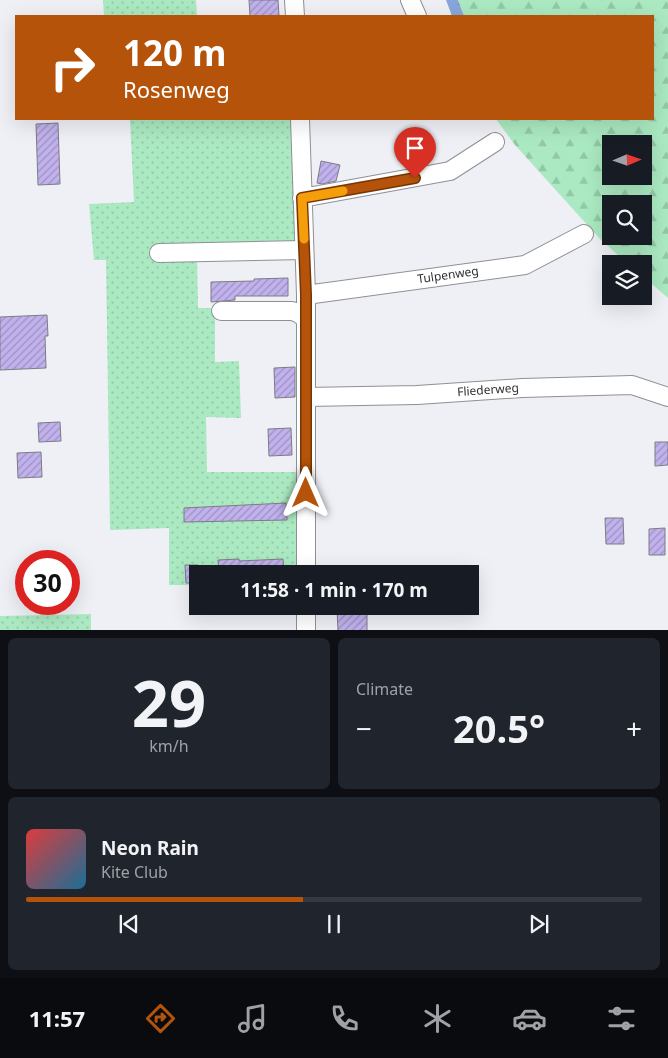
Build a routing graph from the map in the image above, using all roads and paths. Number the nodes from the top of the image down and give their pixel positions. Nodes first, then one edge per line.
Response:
1 (294, 0) edge
2 (410, 0) edge
3 (295, 15) edge
4 (417, 15) edge
5 (300, 120) edge
6 (495, 142) dead end
7 (302, 198) junction
8 (584, 234) dead end
9 (304, 250) junction
10 (159, 253) dead end
11 (306, 295) junction
12 (221, 311) dead end
13 (306, 319) junction
14 (306, 396) junction
15 (668, 397) edge
16 (306, 565) edge
17 (306, 615) edge
18 (306, 630) edge

1 - 3 street
2 - 4 street
5 - 7 street
6 - 7 street
7 - 9 street
8 - 11 street, Tulpenweg
9 - 10 street
9 - 11 street
11 - 13 street
12 - 13 street
13 - 14 street
14 - 15 street, Fliederweg
14 - 16 street
17 - 18 street

